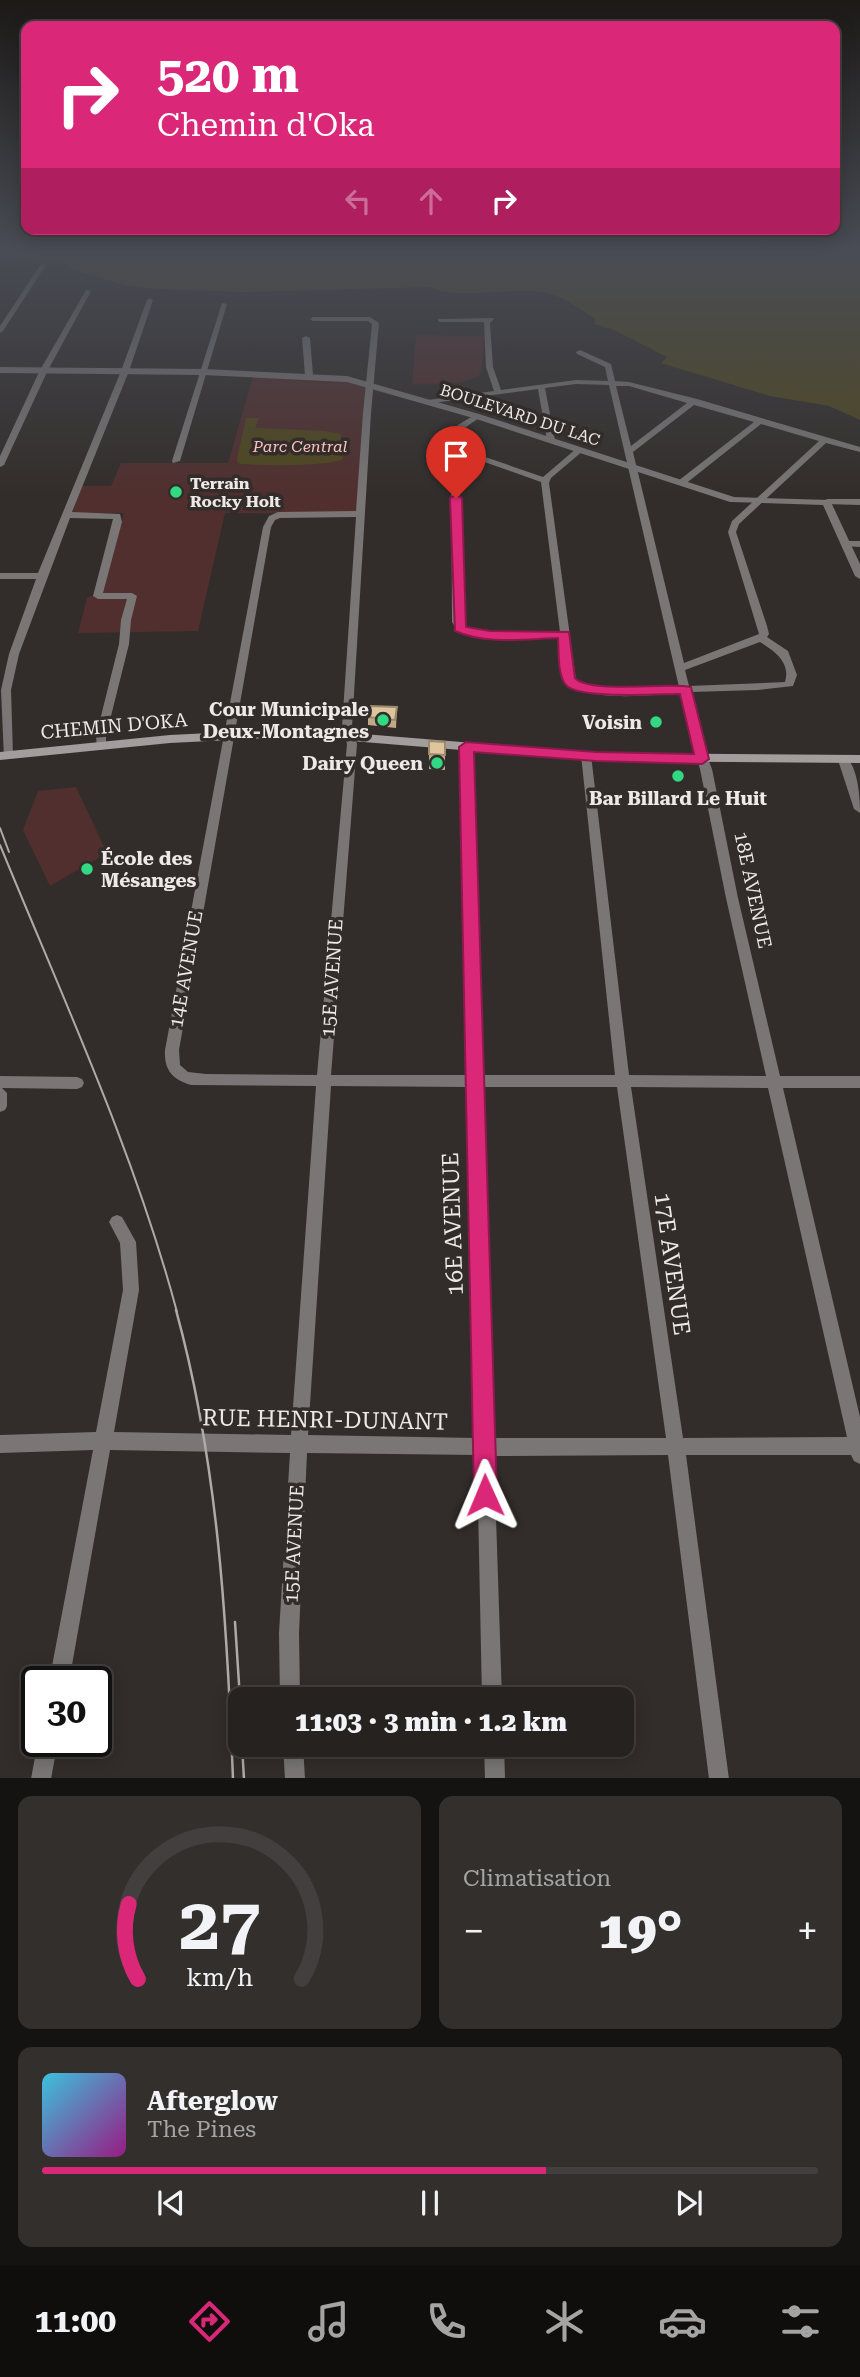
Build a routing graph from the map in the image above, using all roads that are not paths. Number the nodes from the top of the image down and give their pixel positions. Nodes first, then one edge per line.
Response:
1 (65, 332) edge
2 (139, 332) edge
3 (215, 332) edge
4 (375, 332) edge
5 (489, 332) edge
6 (496, 332) edge
7 (306, 338) dead end
8 (580, 352) dead end
9 (0, 370) edge
10 (44, 370) junction
11 (125, 371) junction
12 (203, 372) junction
13 (309, 375) junction
14 (611, 382) junction
15 (370, 383) junction
16 (492, 383) junction
17 (541, 386) junction
18 (502, 391) junction
19 (481, 394) junction
20 (694, 401) junction
21 (428, 402) junction
22 (476, 416) junction
23 (760, 421) junction
24 (825, 439) junction
25 (551, 440) junction
26 (456, 449) junction
27 (580, 450) junction
28 (860, 450) edge
29 (628, 452) junction
30 (176, 461) dead end
31 (0, 465) edge
32 (633, 467) junction
33 (545, 480) junction
34 (681, 484) junction
35 (758, 502) junction
36 (827, 502) junction
37 (860, 502) edge
38 (362, 514) junction
39 (67, 515) junction
40 (846, 544) junction
41 (860, 544) edge
42 (0, 576) edge
43 (42, 576) junction
44 (860, 576) edge
45 (564, 635) junction
46 (761, 638) junction
47 (680, 668) junction
48 (686, 690) junction
49 (228, 734) junction
50 (350, 737) junction
51 (101, 745) junction
52 (466, 747) junction
53 (4, 755) edge
54 (586, 755) junction
55 (702, 759) junction
56 (860, 759) edge
57 (844, 760) junction
58 (860, 809) edge
59 (324, 1079) junction
60 (473, 1080) junction
61 (623, 1081) junction
62 (0, 1082) edge
63 (775, 1082) junction
64 (860, 1082) edge
65 (76, 1083) dead end
66 (0, 1093) edge
67 (0, 1106) edge
68 (117, 1222) dead end
69 (103, 1441) junction
70 (0, 1444) edge
71 (299, 1444) junction
72 (484, 1447) junction
73 (676, 1447) junction
74 (859, 1449) edge
75 (62, 1666) edge
76 (290, 1687) edge
77 (492, 1687) edge
78 (45, 1757) edge
79 (294, 1757) edge
80 (494, 1757) edge
81 (41, 1778) edge
82 (295, 1778) edge
83 (495, 1778) edge
84 (719, 1778) edge

1 - 10 street
2 - 11 street
3 - 12 street
4 - 15 street, 15E AVENUE
5 - 16 street
6 - 18 street
7 - 13 street
8 - 14 street, 18E AVENUE
9 - 10 street, BOULEVARD DU LAC
10 - 11 street, BOULEVARD DU LAC
10 - 31 street
11 - 12 street, BOULEVARD DU LAC
11 - 39 street
12 - 13 street, BOULEVARD DU LAC
12 - 30 street
13 - 15 street, BOULEVARD DU LAC
14 - 17 street
14 - 20 street
14 - 29 street, 18E AVENUE
15 - 21 street, BOULEVARD DU LAC
15 - 38 street, 15E AVENUE
16 - 18 street
16 - 19 street
17 - 18 street
17 - 25 street
18 - 19 street
19 - 21 street
20 - 23 street
20 - 29 street
21 - 22 street, BOULEVARD DU LAC
22 - 25 street, BOULEVARD DU LAC
22 - 26 street
23 - 24 street
23 - 34 street
24 - 28 street
24 - 35 street
25 - 27 street, BOULEVARD DU LAC
26 - 33 street
26 - 45 street
27 - 32 street, BOULEVARD DU LAC
27 - 33 street
29 - 32 street, 18E AVENUE
32 - 34 street, BOULEVARD DU LAC
32 - 47 street, 18E AVENUE
33 - 45 street
34 - 35 street, BOULEVARD DU LAC
35 - 36 street, BOULEVARD DU LAC
35 - 46 street
36 - 37 street, BOULEVARD DU LAC
36 - 40 street
38 - 49 street, 14E AVENUE
38 - 50 street, 15E AVENUE
39 - 43 street
39 - 51 street
40 - 41 street
40 - 44 street
42 - 43 street
43 - 53 street
45 - 48 street
46 - 47 street
46 - 48 street
47 - 48 street, 18E AVENUE
48 - 55 street, 18E AVENUE
49 - 50 main road, CHEMIN D'OKA
49 - 51 main road, CHEMIN D'OKA
49 - 59 street, 14E AVENUE
50 - 52 main road, CHEMIN D'OKA
50 - 59 street, 15E AVENUE
51 - 53 main road, CHEMIN D'OKA
52 - 54 main road, CHEMIN D'OKA
52 - 60 street, 16E AVENUE
54 - 55 main road, CHEMIN D'OKA
54 - 61 street, 17E AVENUE
55 - 57 main road, CHEMIN D'OKA
55 - 63 street, 18E AVENUE
56 - 57 main road, CHEMIN D'OKA
57 - 58 street
59 - 60 street
59 - 71 street, 15E AVENUE
60 - 61 street
60 - 72 street, 16E AVENUE
61 - 63 street
61 - 73 street, 17E AVENUE
62 - 65 street
63 - 64 street
63 - 74 street, 18E AVENUE
66 - 67 street
68 - 69 street
69 - 70 street, RUE HENRI-DUNANT
69 - 71 street, RUE HENRI-DUNANT
69 - 75 street
71 - 72 street, RUE HENRI-DUNANT
71 - 76 street, 15E AVENUE
72 - 73 street, RUE HENRI-DUNANT
72 - 77 street, 16E AVENUE
73 - 74 street, RUE HENRI-DUNANT
73 - 84 street, 17E AVENUE
78 - 81 street
79 - 82 street
80 - 83 street

